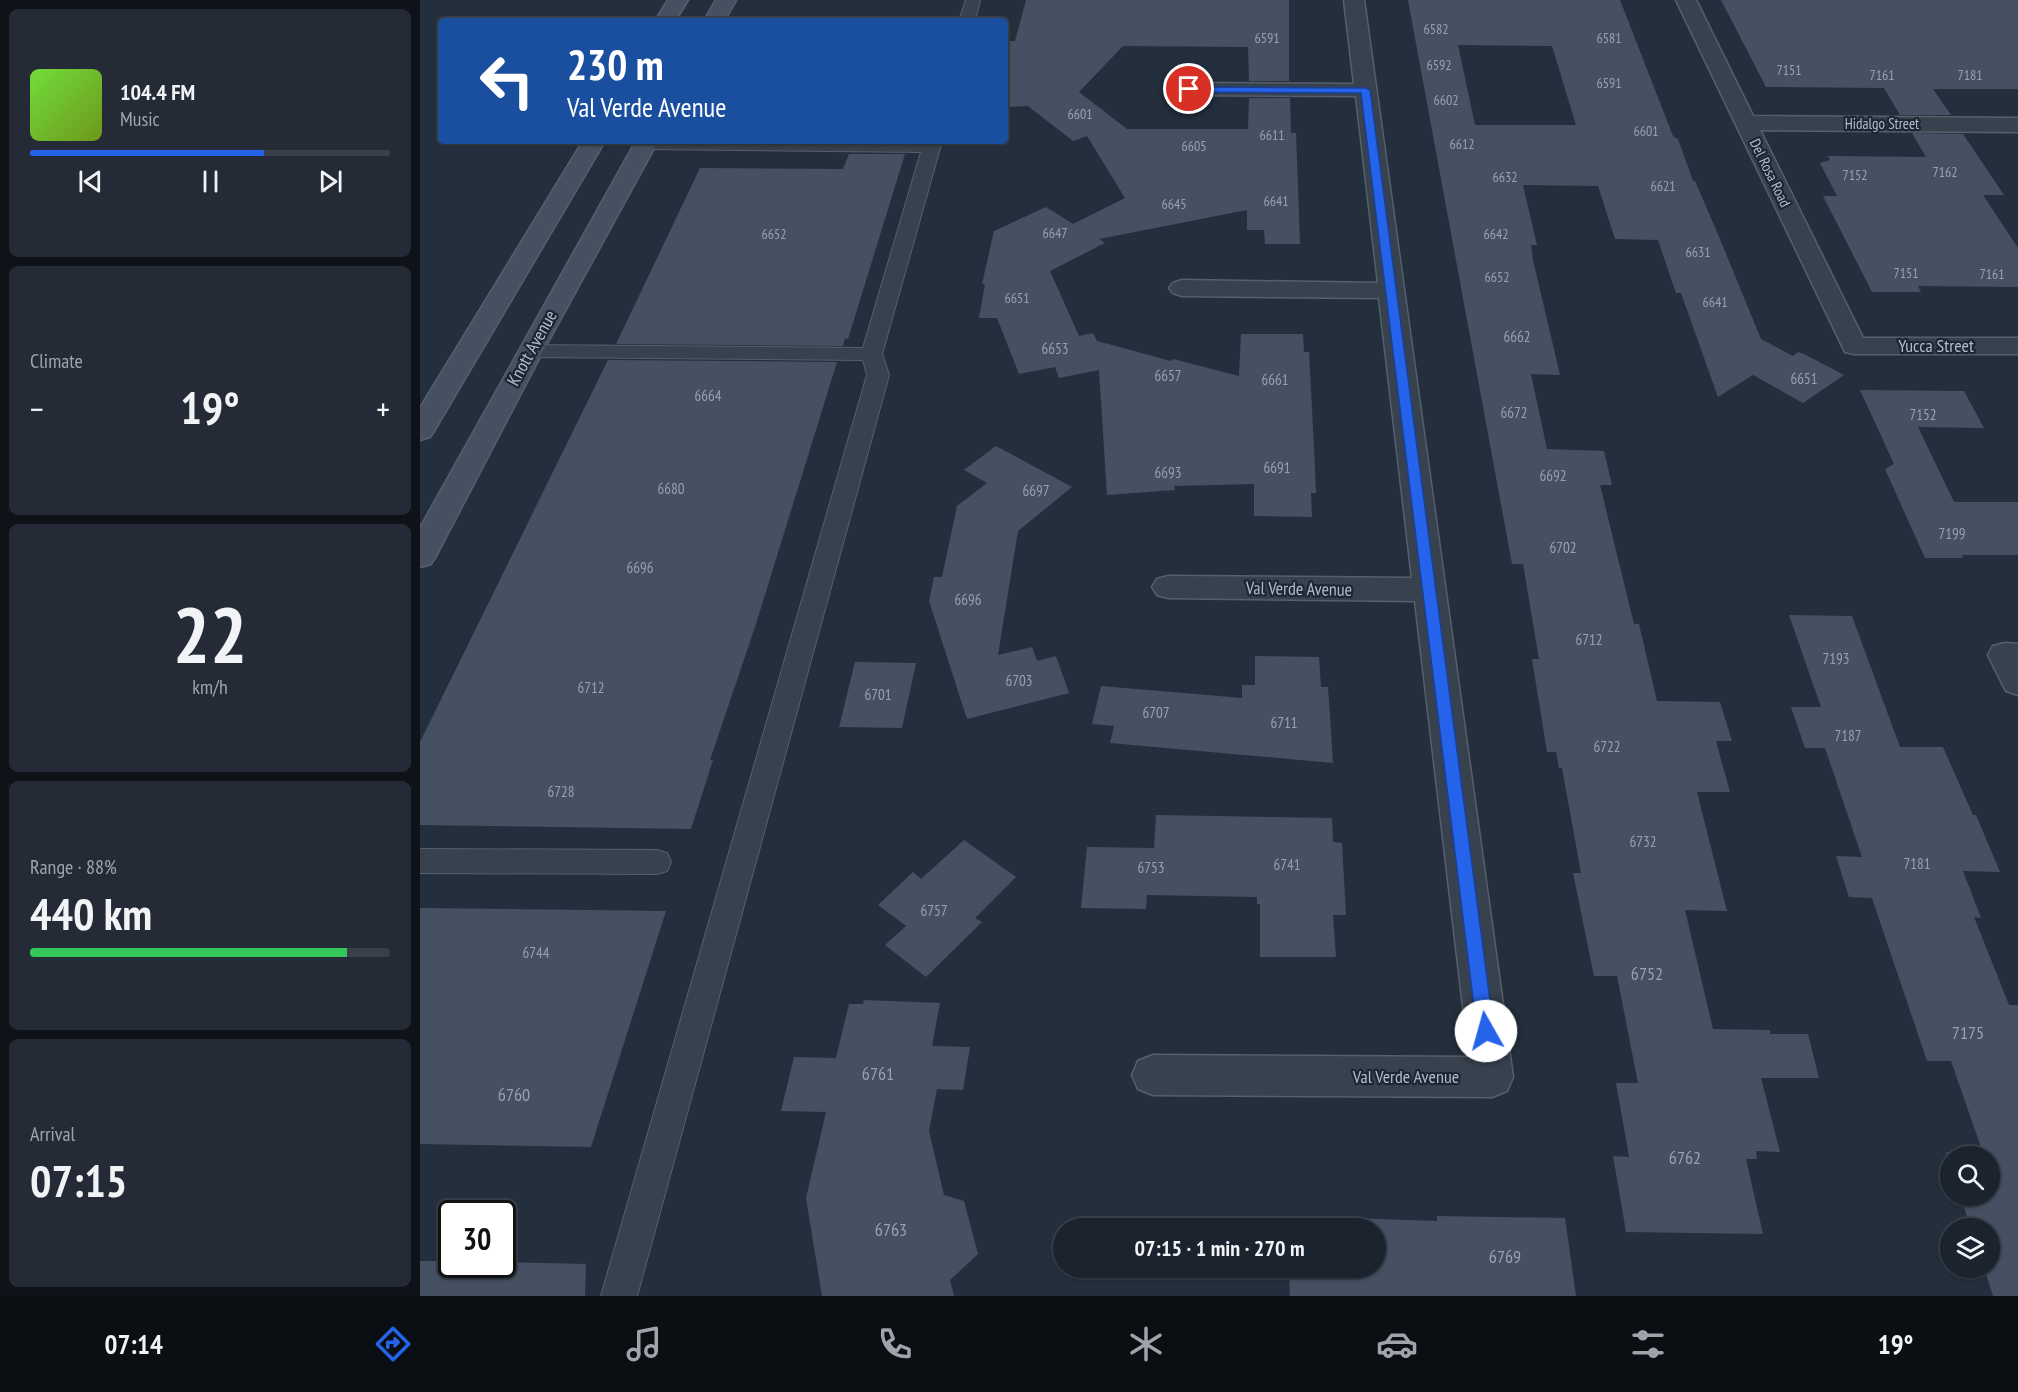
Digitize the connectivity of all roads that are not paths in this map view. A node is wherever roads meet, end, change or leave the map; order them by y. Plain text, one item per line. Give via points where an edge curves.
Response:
1 (678, 0) edge
2 (726, 0) edge
3 (973, 0) edge
4 (1354, 0) edge
5 (1686, 0) edge
6 (667, 18) edge
7 (716, 18) edge
8 (968, 18) edge
9 (1189, 89) dead end
10 (1365, 90) junction
11 (1745, 123) junction
12 (2018, 125) edge
13 (592, 144) edge
14 (645, 144) edge
15 (932, 144) edge
16 (1182, 288) dead end
17 (1391, 291) junction
18 (1854, 346) joint
19 (2018, 346) edge
20 (530, 351) junction
21 (872, 354) junction
22 (420, 431) edge
23 (420, 555) edge
24 (1168, 587) dead end
25 (1430, 590) junction
26 (2018, 656) edge
27 (2018, 682) edge
28 (420, 861) edge
29 (657, 862) dead end
30 (1153, 1075) dead end
31 (619, 1296) edge

1 - 6 main road
2 - 7 main road
3 - 8 lane
4 - 10 street, Val Verde Avenue
5 - 11 street, Del Rosa Road
9 - 10 street
10 - 17 street, Val Verde Avenue
11 - 12 street, Hidalgo Street
11 - 18 street, Del Rosa Road
13 - 22 main road
14 - 20 main road, Knott Avenue
15 - 21 lane
16 - 17 street
17 - 25 street, Val Verde Avenue
18 - 19 street, Yucca Street
20 - 21 lane
20 - 23 main road, Knott Avenue
21 - 31 lane via 878,375
24 - 25 street, Val Verde Avenue
25 - 30 street, Val Verde Avenue via 1492,1077
26 - 27 street via 2005,655
28 - 29 lane

